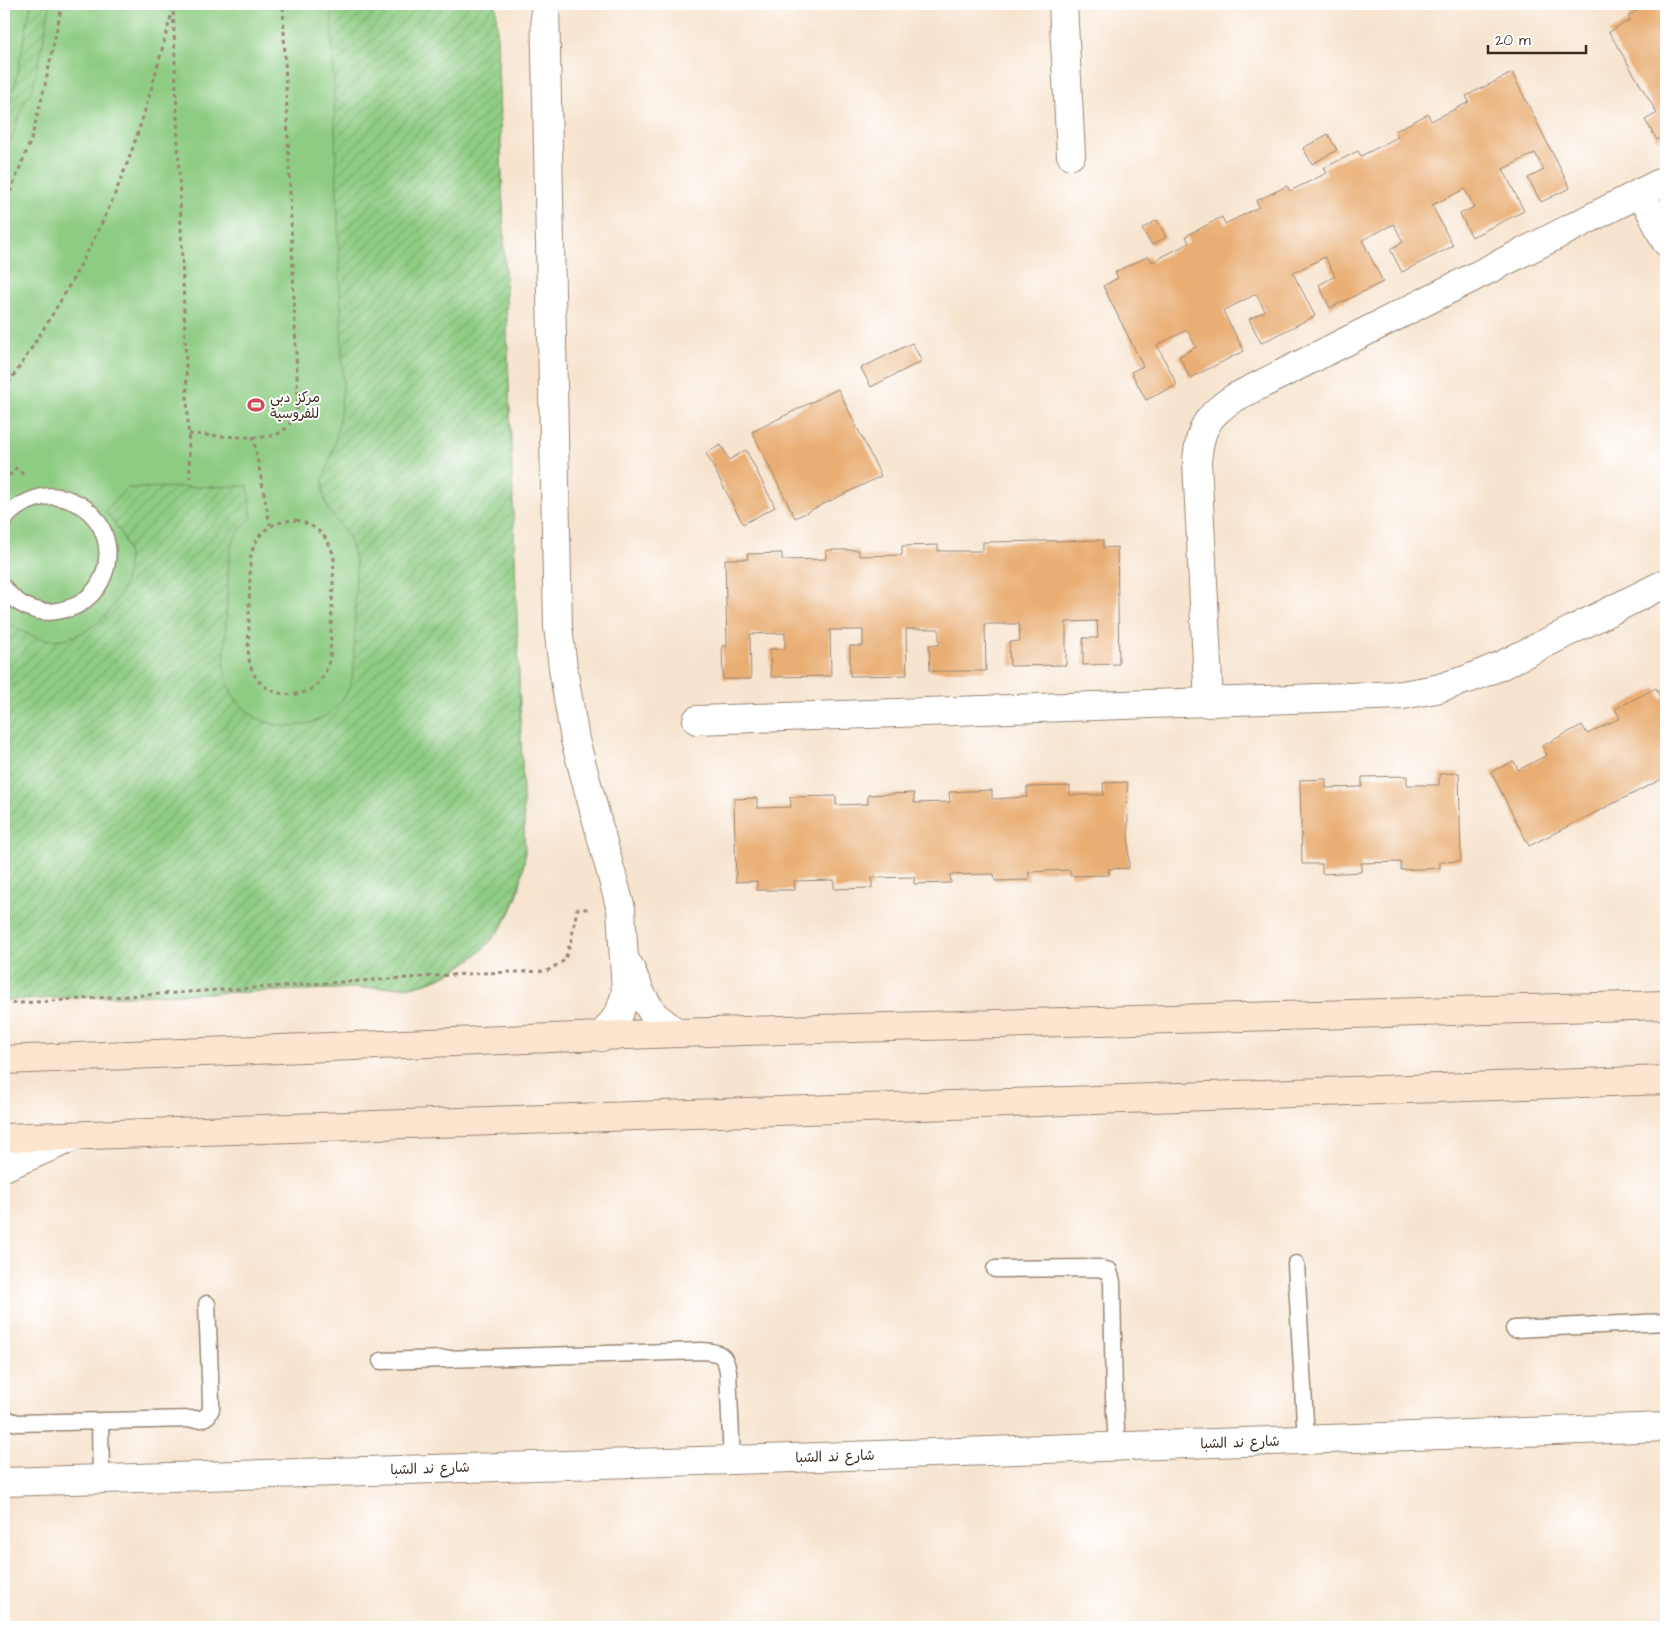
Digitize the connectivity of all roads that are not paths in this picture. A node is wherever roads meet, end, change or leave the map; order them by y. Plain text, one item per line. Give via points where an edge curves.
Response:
1 (545, 4) edge
2 (1063, 4) edge
3 (1071, 155) dead end
4 (1666, 180) edge
5 (1641, 192) junction
6 (1666, 242) edge
7 (4, 520) edge
8 (1666, 583) edge
9 (4, 588) edge
10 (1209, 702) junction
11 (697, 720) dead end
12 (624, 956) junction
13 (1666, 1005) edge
14 (677, 1033) junction
15 (601, 1036) junction
16 (4, 1060) edge
17 (1666, 1080) edge
18 (77, 1135) junction
19 (4, 1138) edge
20 (4, 1167) edge
21 (1296, 1264) dead end
22 (995, 1269) dead end
23 (207, 1304) dead end
24 (1666, 1322) edge
25 (1514, 1329) dead end
26 (381, 1361) dead end
27 (4, 1416) edge
28 (100, 1422) junction
29 (1666, 1427) edge
30 (1306, 1440) junction
31 (1117, 1446) junction
32 (732, 1460) junction
33 (101, 1478) junction
34 (4, 1482) edge

1 - 12 street via 558,627 575,740 621,909
2 - 3 street
4 - 5 street
5 - 6 street
5 - 10 street via 1218,409 1206,424 1199,442 1197,461
7 - 9 lane via 16,507 31,500 47,496 64,498 92,514 102,528 108,560 96,590 70,609 36,610 21,604
8 - 10 street via 1500,666 1436,689 1402,695
10 - 11 street
12 - 14 street via 654,1015
12 - 15 street via 626,993 619,1014
13 - 14 main road
14 - 15 main road
15 - 16 main road
17 - 18 main road
18 - 19 main road
18 - 20 street
21 - 30 lane
22 - 31 lane via 1098,1268 1109,1271
23 - 28 lane via 211,1401 208,1415 202,1419
24 - 25 lane
26 - 32 lane via 712,1352 721,1355 728,1371
27 - 28 lane via 18,1424
28 - 33 lane
29 - 30 street, شارع ند الشبا
30 - 31 street, شارع ند الشبا
31 - 32 street, شارع ند الشبا
32 - 33 street, شارع ند الشبا
33 - 34 street, شارع ند الشبا

